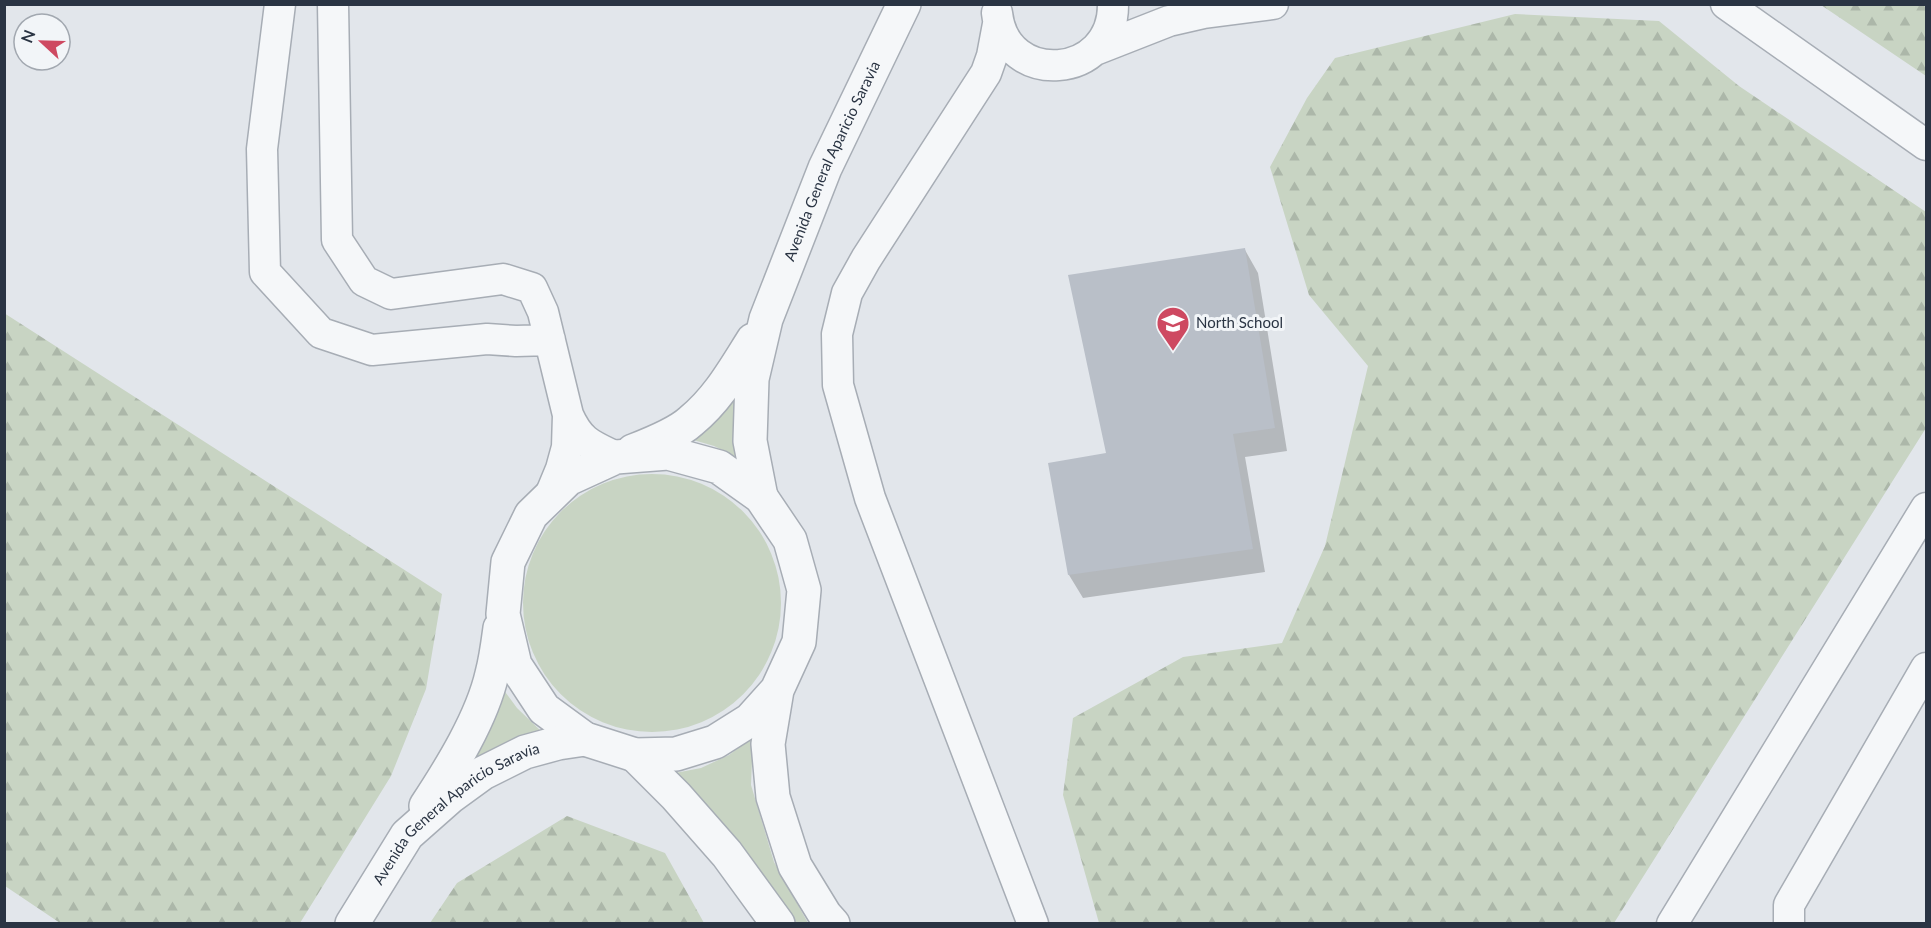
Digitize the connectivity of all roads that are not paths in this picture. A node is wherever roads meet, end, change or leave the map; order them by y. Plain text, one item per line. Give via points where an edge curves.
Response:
1 (280, 4) edge
2 (333, 4) edge
3 (904, 4) edge
4 (1113, 4) edge
5 (1133, 4) edge
6 (1273, 4) edge
7 (1726, 4) edge
8 (997, 14) edge
9 (1168, 21) junction
10 (1095, 50) junction
11 (1040, 64) junction
12 (968, 100) junction
13 (1926, 145) edge
14 (766, 319) junction
15 (550, 340) junction
16 (568, 415) junction
17 (616, 458) junction
18 (761, 497) junction
19 (549, 498) junction
20 (1926, 508) edge
21 (503, 614) junction
22 (1926, 668) edge
23 (777, 690) junction
24 (585, 739) junction
25 (635, 755) junction
26 (407, 835) junction
27 (829, 921) edge
28 (352, 924) edge
29 (778, 924) edge
30 (1033, 924) edge
31 (1672, 924) edge
32 (1789, 924) edge

1 - 15 street via 262,149 266,272 321,333 372,350 487,339
2 - 15 street via 338,240 364,281 391,294 503,279 532,288
3 - 14 street, Avenida General Aparicio Saravia via 825,168
4 - 10 street via 1108,34
5 - 9 street
6 - 9 street
7 - 13 street
8 - 11 street via 1007,42 1021,56
8 - 12 street via 992,56
9 - 10 street
10 - 11 street via 1079,61 1059,66
11 - 12 street via 992,82
12 - 30 street via 847,293 837,334 838,385 870,498
14 - 17 street via 722,390 690,423
14 - 18 street via 752,379 750,430
15 - 16 street
16 - 17 street via 585,442
16 - 19 street via 567,447
17 - 18 street via 668,453 718,467
17 - 19 street via 568,479
18 - 23 street via 790,540 804,590 799,642
19 - 21 street via 531,515 508,562
20 - 31 street
21 - 24 street via 515,665 544,708
21 - 26 street via 492,675 475,720 445,777
22 - 32 street via 1789,905
23 - 25 street via 750,720 715,742 676,754
23 - 27 street via 768,744 773,798 795,866
24 - 25 street
24 - 26 street, Avenida General Aparicio Saravia via 525,752 483,773
25 - 29 street via 727,854
26 - 28 street, Avenida General Aparicio Saravia

